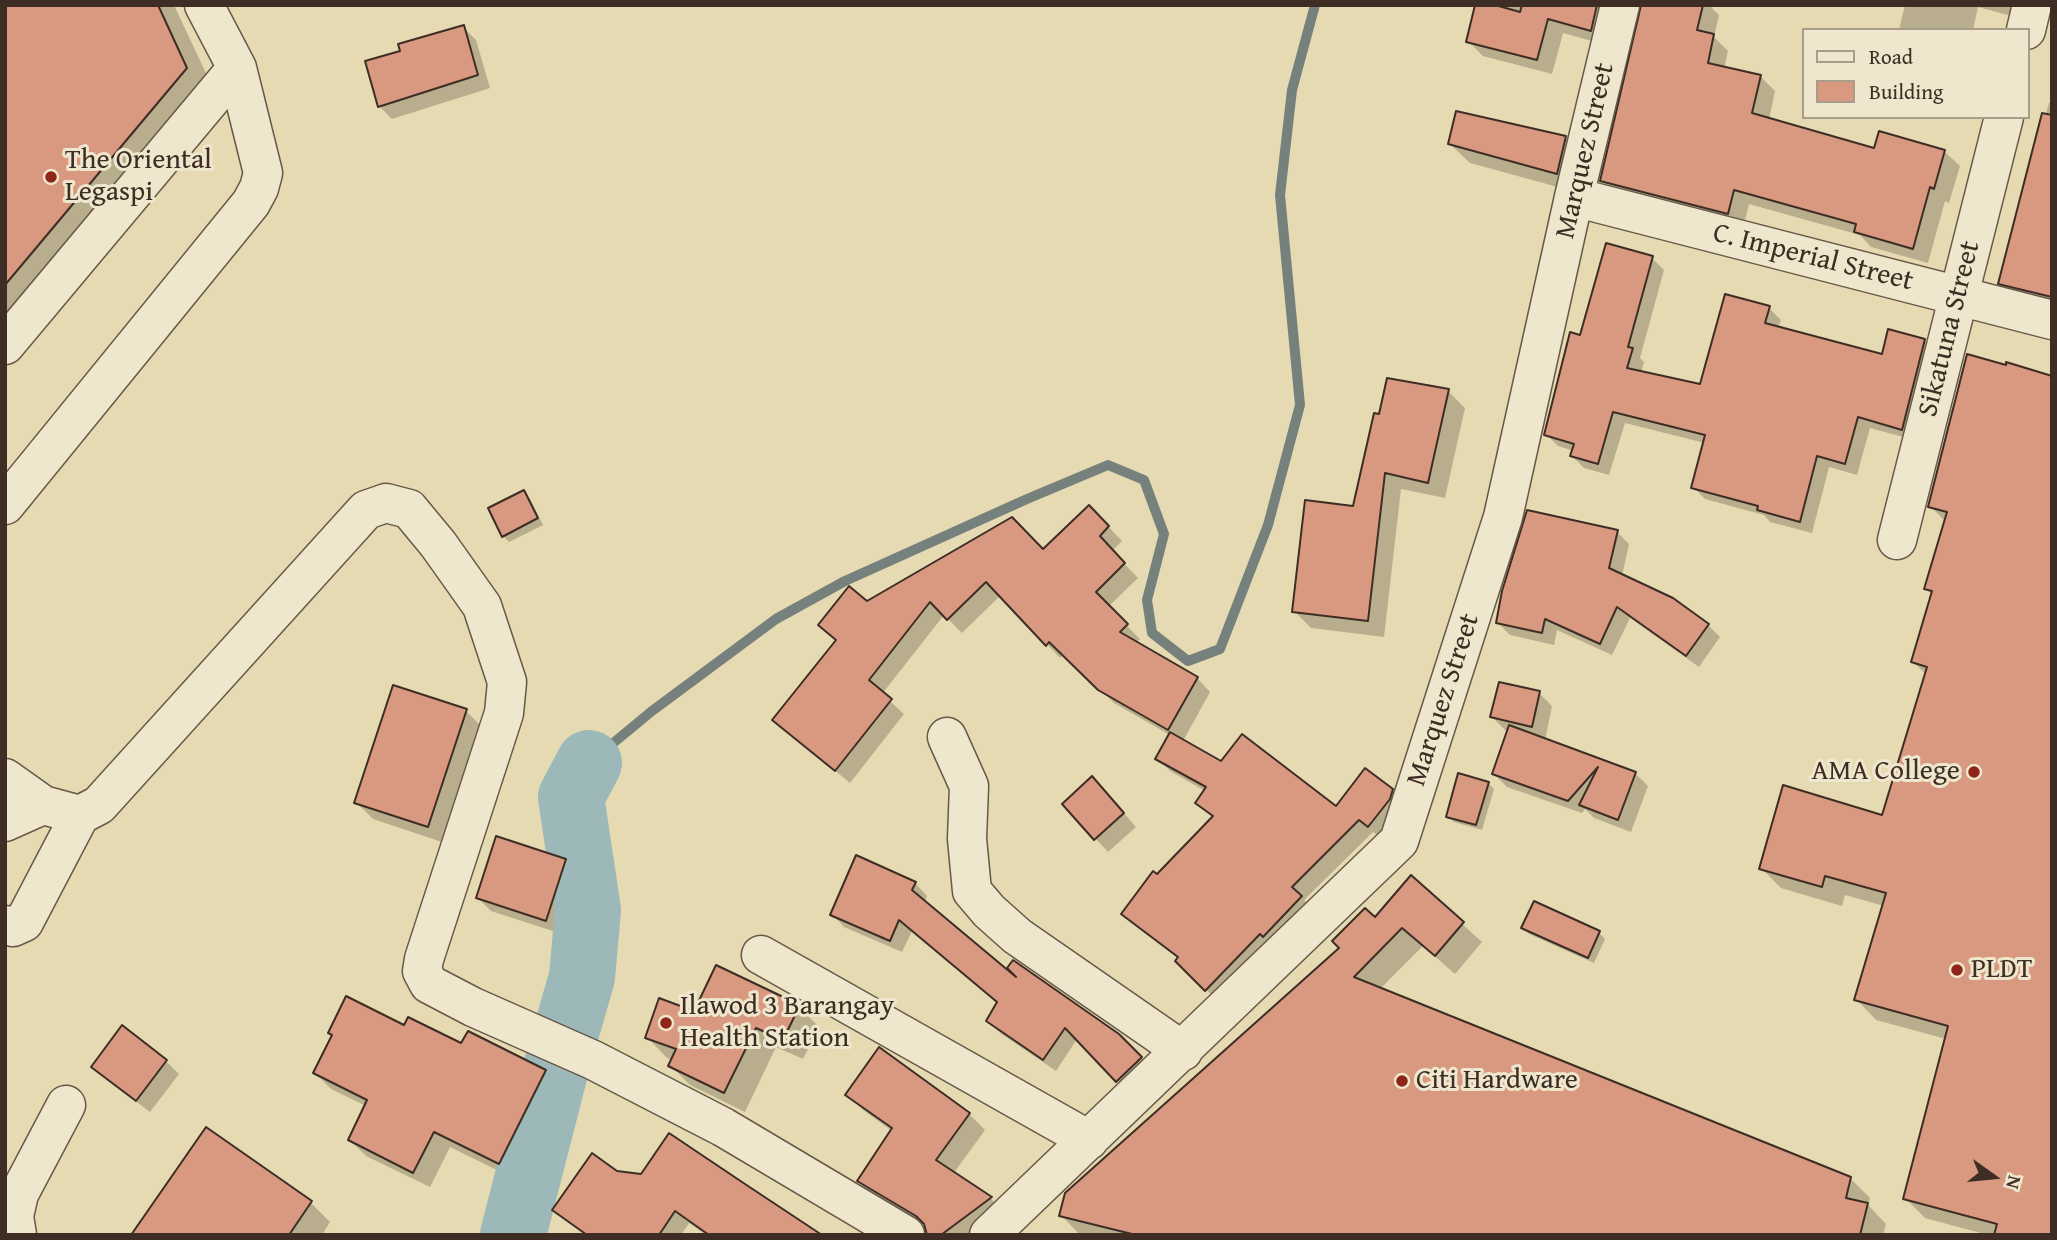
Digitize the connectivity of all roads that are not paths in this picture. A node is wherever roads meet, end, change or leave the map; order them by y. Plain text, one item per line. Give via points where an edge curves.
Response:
1 (204, 5) edge
2 (1620, 5) edge
3 (2032, 5) edge
4 (2026, 28) edge
5 (237, 68) junction
6 (2003, 119) edge
7 (1574, 197) junction
8 (1959, 295) junction
9 (2052, 320) edge
10 (5, 345) edge
11 (5, 505) edge
12 (1897, 540) dead end
13 (947, 737) dead end
14 (5, 778) edge
15 (43, 805) junction
16 (80, 815) junction
17 (5, 822) edge
18 (5, 925) edge
19 (761, 955) dead end
20 (1183, 1051) junction
21 (66, 1105) dead end
22 (1089, 1140) junction
23 (17, 1235) edge
24 (905, 1235) edge
25 (989, 1235) edge

1 - 5 street
2 - 7 street, Marquez Street
3 - 4 street
5 - 10 street
5 - 11 street via 263,173 259,188
6 - 8 street, Sikatuna Street
7 - 8 street, C. Imperial Street
7 - 20 street, Marquez Street via 1503,517 1399,841
8 - 9 street, C. Imperial Street
8 - 12 street, Sikatuna Street
13 - 20 street via 969,786 967,839 972,891 1017,936
14 - 15 street
15 - 16 street
15 - 17 street
16 - 18 street via 24,922
16 - 24 street via 99,805 366,510 386,503 409,509 482,606 506,682 504,713 424,959 422,971 429,984 723,1127
19 - 22 street
20 - 22 street, Marquez Street
21 - 23 street via 19,1194 14,1216
22 - 25 street, Marquez Street

